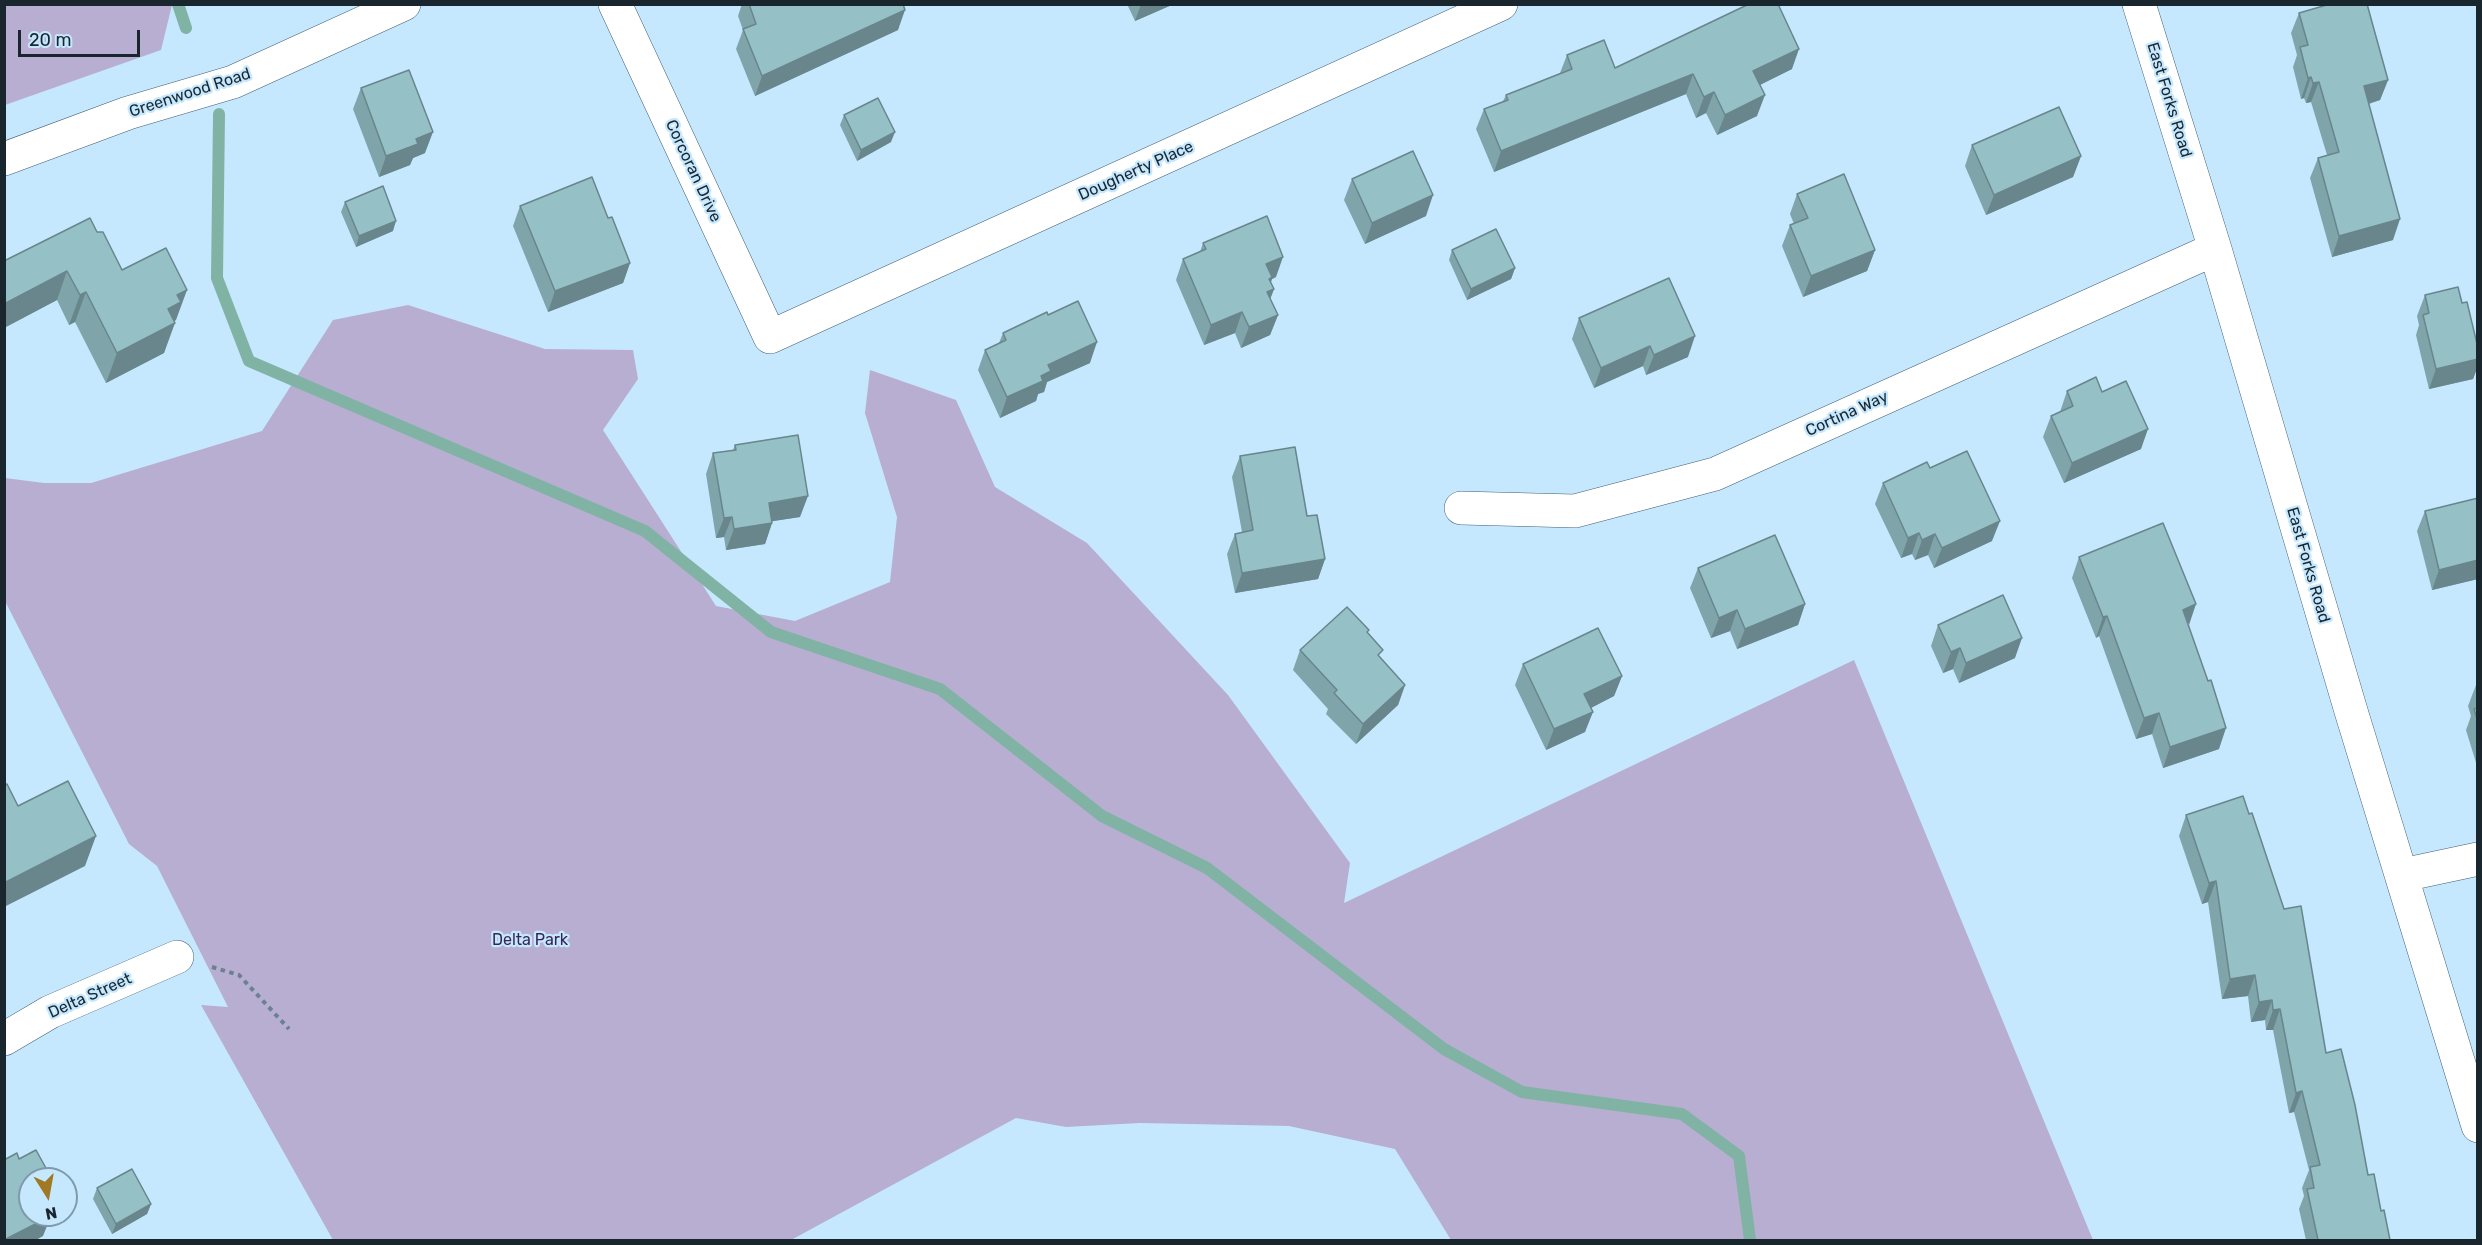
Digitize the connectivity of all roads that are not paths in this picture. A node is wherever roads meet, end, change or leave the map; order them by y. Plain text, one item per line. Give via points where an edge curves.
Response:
1 (404, 4) edge
2 (615, 4) edge
3 (1501, 4) edge
4 (2139, 4) edge
5 (4, 159) edge
6 (2215, 249) junction
7 (770, 336) joint
8 (1461, 508) dead end
9 (2478, 858) edge
10 (2403, 875) junction
11 (177, 957) road end
12 (4, 1039) edge
13 (2478, 1126) edge

1 - 5 street, Greenwood Road via 234,82 128,113
2 - 7 street, Corcoran Drive
3 - 7 street, Dougherty Place
4 - 6 street, East Forks Road
6 - 8 street, Cortina Way via 1715,474 1575,511
6 - 10 street, East Forks Road
9 - 10 street
10 - 13 street, East Forks Road
11 - 12 street, Delta Street via 50,1012

